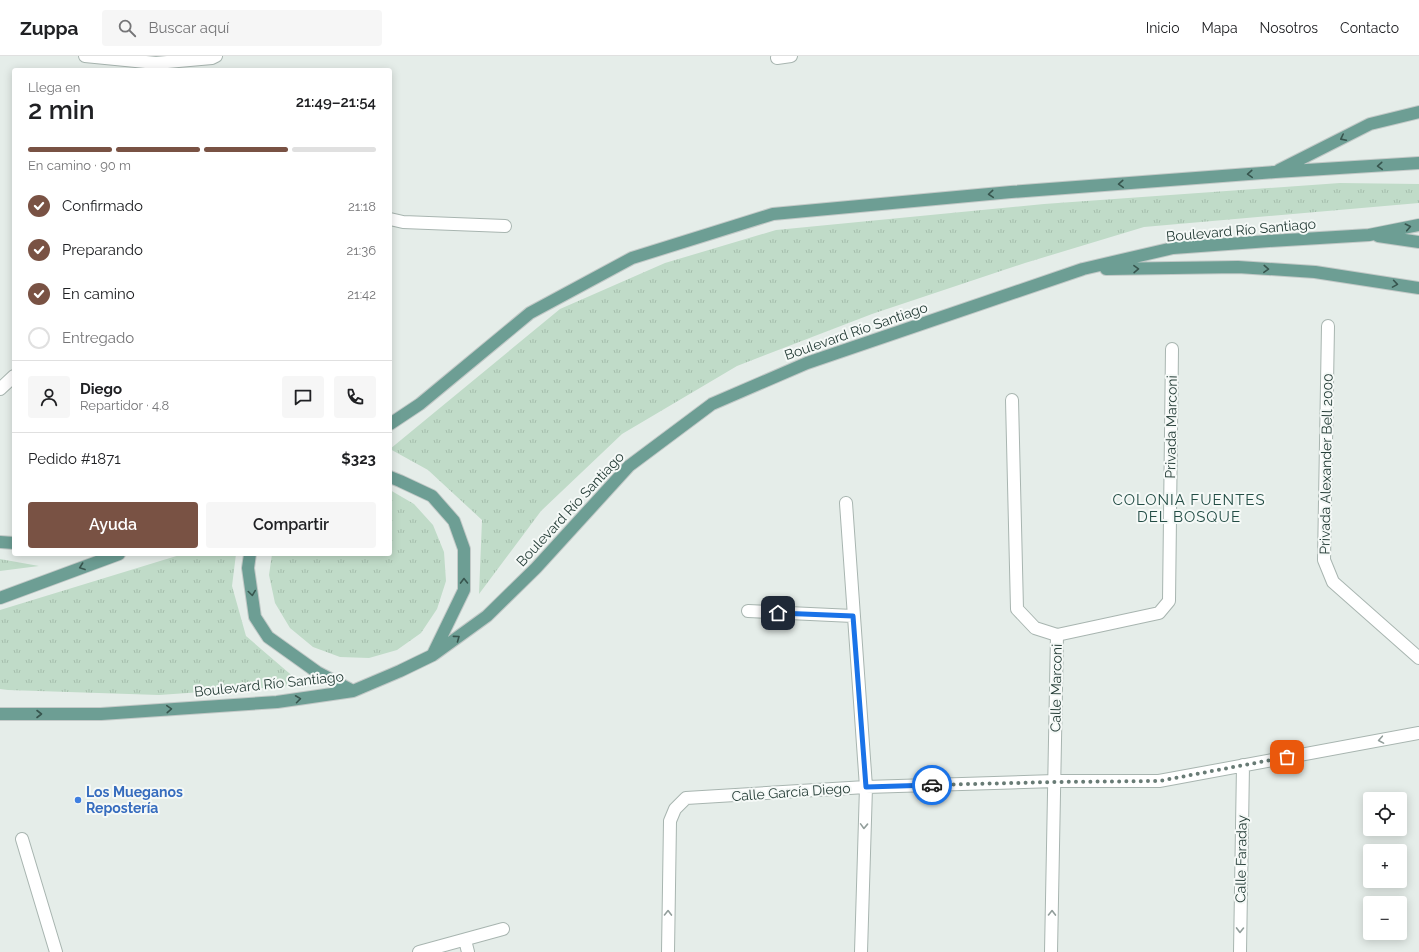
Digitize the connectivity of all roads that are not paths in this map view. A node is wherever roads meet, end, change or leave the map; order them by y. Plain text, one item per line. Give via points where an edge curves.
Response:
1 (85, 56) edge
2 (216, 56) edge
3 (791, 56) edge
4 (777, 58) dead end
5 (1419, 112) edge
6 (1419, 163) edge
7 (1274, 172) junction
8 (392, 219) edge
9 (1419, 225) edge
10 (505, 226) dead end
11 (1369, 235) junction
12 (1419, 242) edge
13 (1083, 269) junction
14 (1419, 288) edge
15 (1328, 326) dead end
16 (1172, 349) dead end
17 (12, 378) edge
18 (0, 389) edge
19 (1012, 400) dead end
20 (392, 423) edge
21 (392, 478) edge
22 (846, 503) dead end
23 (0, 542) edge
24 (12, 543) edge
25 (114, 556) edge
26 (250, 556) edge
27 (0, 598) edge
28 (748, 611) dead end
29 (853, 616) junction
30 (1057, 634) junction
31 (433, 655) junction
32 (1419, 658) edge
33 (352, 691) junction
34 (0, 714) edge
35 (1419, 733) edge
36 (1243, 765) junction
37 (1055, 782) junction
38 (866, 787) junction
39 (22, 839) dead end
40 (503, 929) dead end
41 (465, 940) junction
42 (56, 952) edge
43 (418, 952) edge
44 (468, 952) edge
45 (668, 952) edge
46 (860, 952) edge
47 (1051, 952) edge
48 (1240, 952) edge

1 - 2 street via 156,63
3 - 4 street
5 -> 7 main road via 1370,124
6 -> 7 main road
7 -> 20 main road via 1011,192 773,214 632,258 530,313 420,404
8 - 10 street
11 -> 9 main road, Boulevard Río Santiago
11 - 12 main road, Boulevard Río Santiago
11 - 13 main road, Boulevard Río Santiago via 1173,248
13 -> 14 main road via 1238,267 1315,272
31 -> 13 main road, Boulevard Río Santiago via 487,616 536,568 629,466 712,404 807,363
15 - 32 street, Privada Alexander Bell 2000 via 1324,560 1333,582
16 - 30 street, Privada Marconi via 1169,601 1159,613
17 - 18 street
19 - 30 street, Calle Marconi via 1017,609 1035,628
31 -> 21 main road via 464,590 464,548 454,521 432,496
22 - 29 street
23 - 24 main road
25 -> 27 main road
26 -> 33 main road via 248,568 255,617 268,637 317,672
28 - 29 street
29 - 38 street
30 - 37 street, Calle Marconi
31 - 33 main road, Boulevard Río Santiago via 400,672
34 -> 33 main road, Boulevard Río Santiago via 101,714 277,702
35 -> 36 street, Calle García Diego
36 - 37 street, Calle García Diego via 1159,781
36 -> 48 street, Calle Faraday
37 - 38 street, Calle García Diego
47 -> 37 street, Calle Marconi
45 -> 38 street, Calle García Diego via 670,821 675,808 686,798
38 -> 46 street
39 - 42 street
40 - 41 street
41 - 43 street
41 - 44 street

